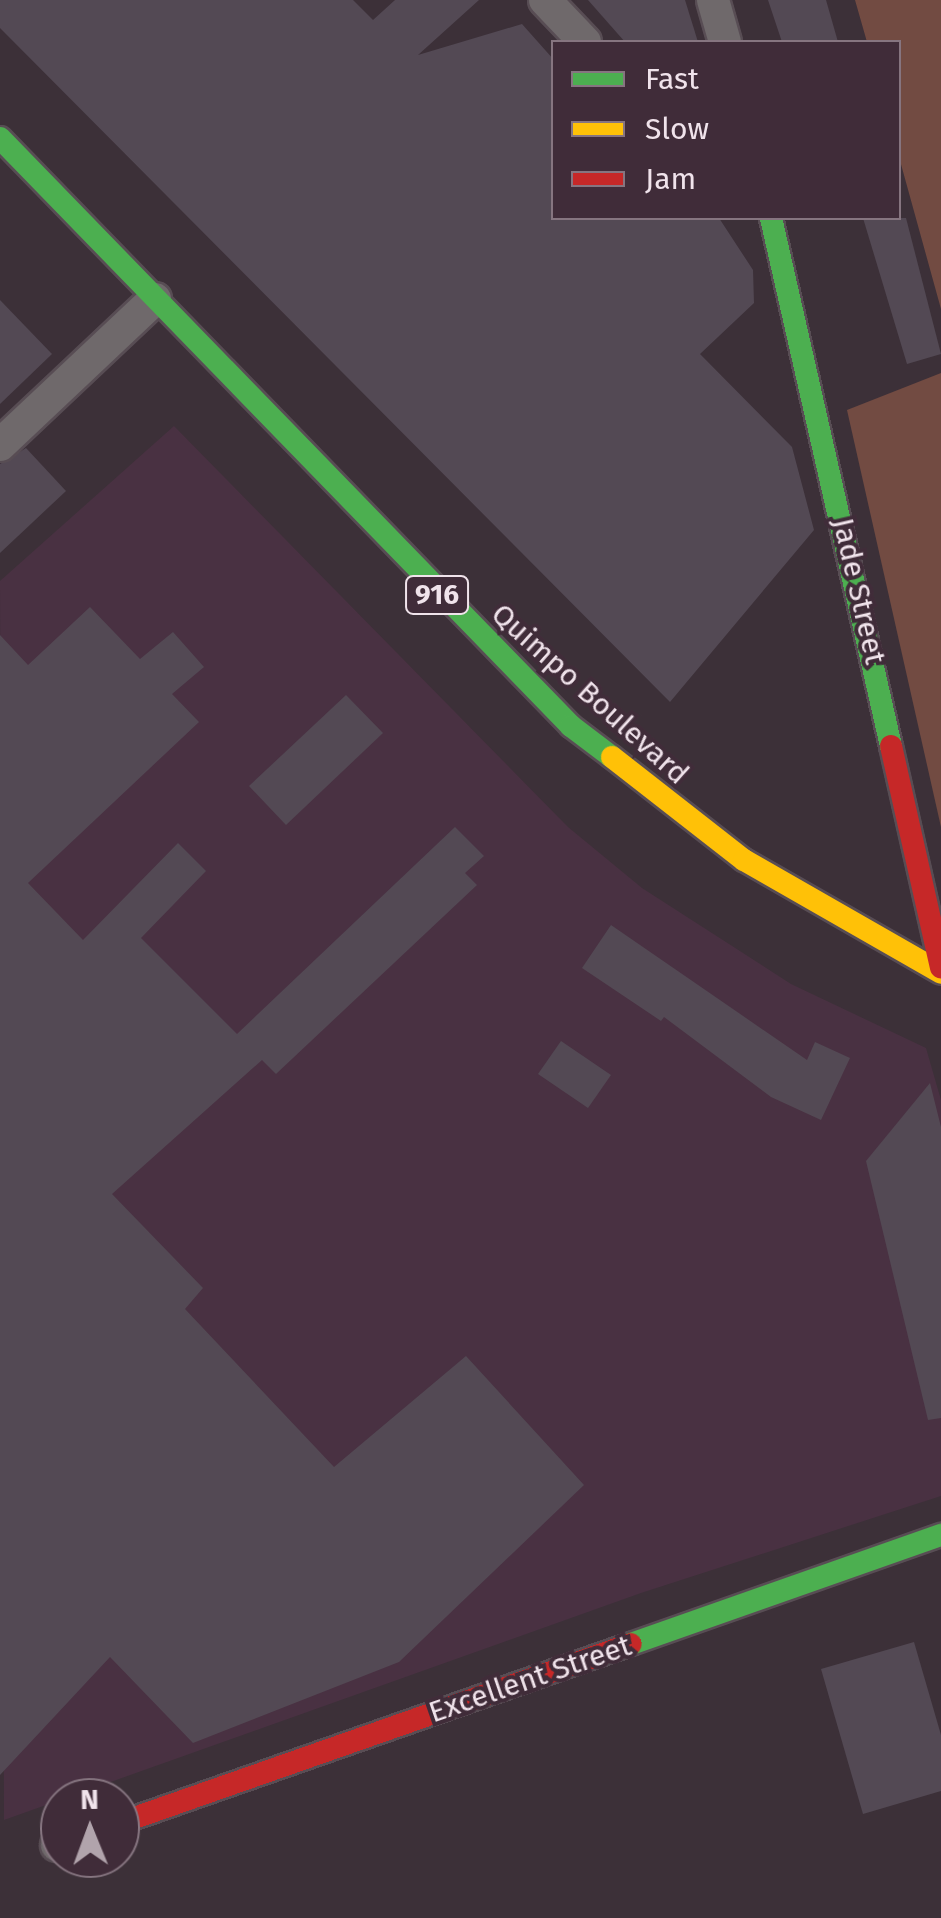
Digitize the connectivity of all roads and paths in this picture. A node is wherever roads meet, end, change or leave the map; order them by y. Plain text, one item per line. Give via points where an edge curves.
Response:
1 (544, 0) edge
2 (713, 0) edge
3 (583, 40) edge
4 (723, 40) edge
5 (0, 138) edge
6 (774, 231) edge
7 (155, 298) junction
8 (0, 445) edge
9 (941, 970) edge
10 (941, 1535) edge
11 (140, 1816) edge

1 - 3 street
2 - 4 street
5 - 7 street, Quimpo Boulevard / 916
6 - 9 street, Jade Street
7 - 8 street
7 - 9 street, Quimpo Boulevard / 916 via 505,664 620,770 744,860
10 - 11 street, Excellent Street

